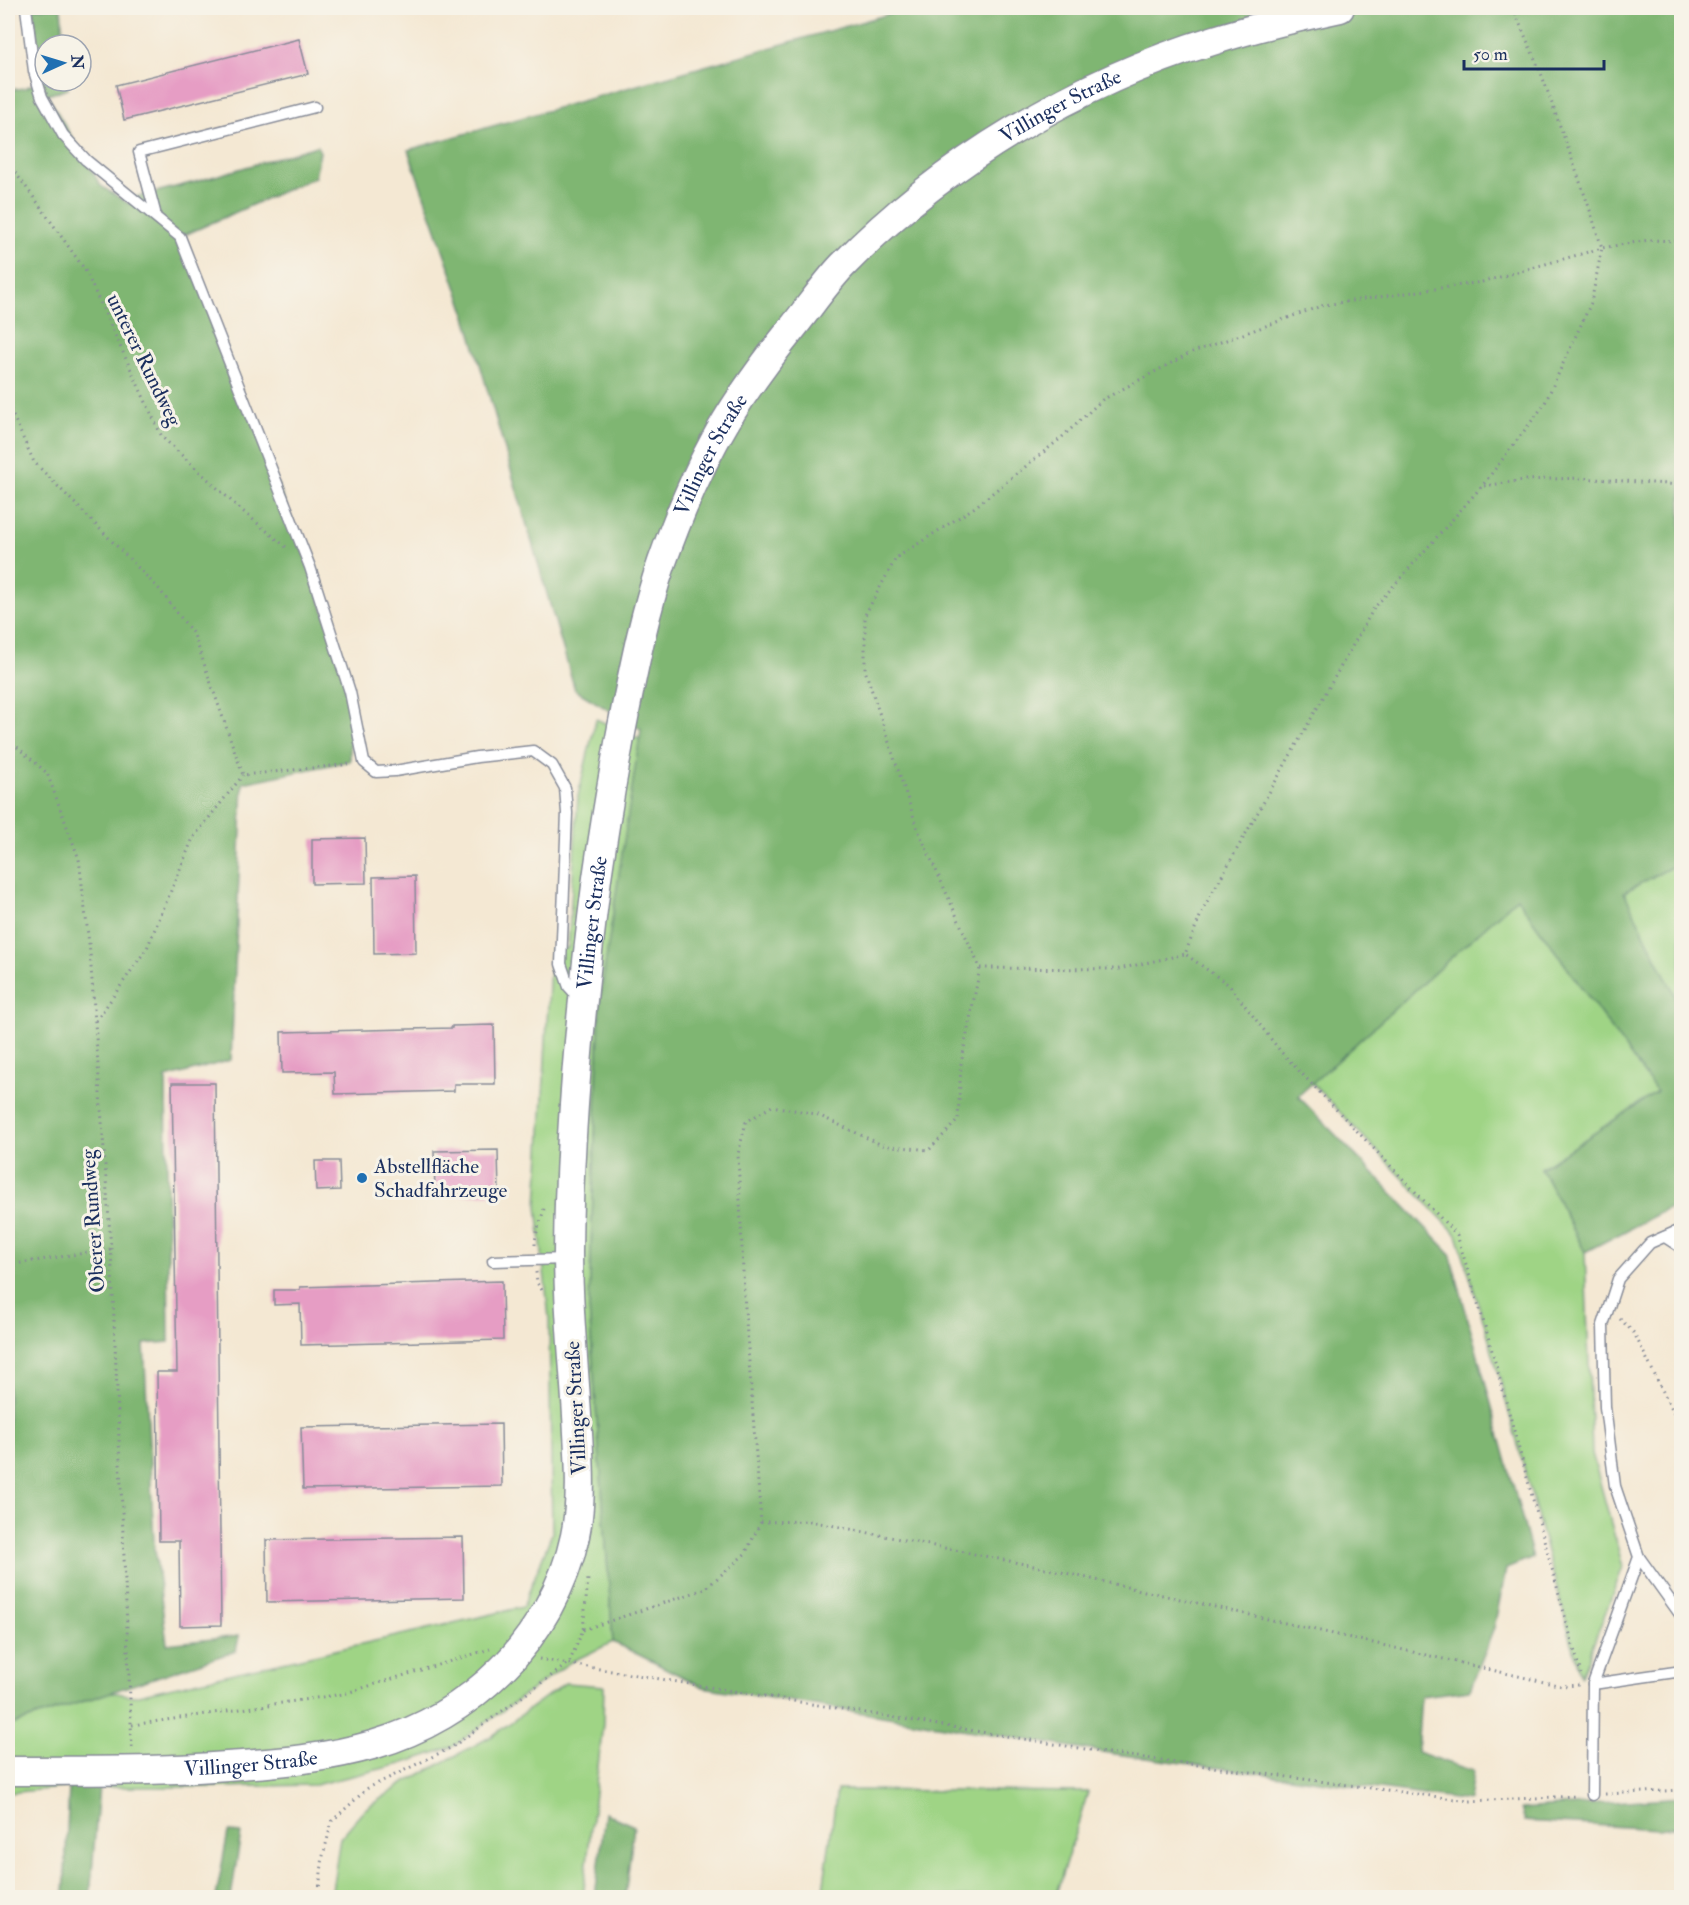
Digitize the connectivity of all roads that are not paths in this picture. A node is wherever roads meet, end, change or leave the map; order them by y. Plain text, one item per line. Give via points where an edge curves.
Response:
1 (26, 8) edge
2 (1340, 8) edge
3 (315, 107) dead end
4 (153, 214) junction
5 (582, 1002) junction
6 (1682, 1229) edge
7 (1665, 1238) junction
8 (1682, 1248) edge
9 (568, 1259) junction
10 (494, 1261) dead end
11 (1639, 1557) junction
12 (1682, 1617) edge
13 (1682, 1671) edge
14 (1593, 1684) junction
15 (8, 1771) edge
16 (1592, 1795) road end

1 - 4 lane via 34,71 42,97 63,135 86,160
2 - 5 main road, Villinger Straße via 1210,41 1124,74 1044,113 960,164 893,217 837,270 771,356 725,423 688,495 661,566 636,655 620,740
3 - 4 lane via 139,152
4 - 5 lane via 180,237 310,567 350,692 364,762 376,772 395,771 533,751 552,765 565,788 561,964 569,987
5 - 9 main road, Villinger Straße
6 - 7 lane
7 - 8 lane
7 - 11 lane via 1650,1243 1618,1279 1603,1325 1605,1407 1615,1486
9 - 10 lane
9 - 15 main road, Villinger Straße via 581,1493 576,1532 543,1615 519,1651 474,1694 420,1728 387,1742 313,1760 199,1768
11 - 12 lane
11 - 14 lane
13 - 14 lane
14 - 16 lane

